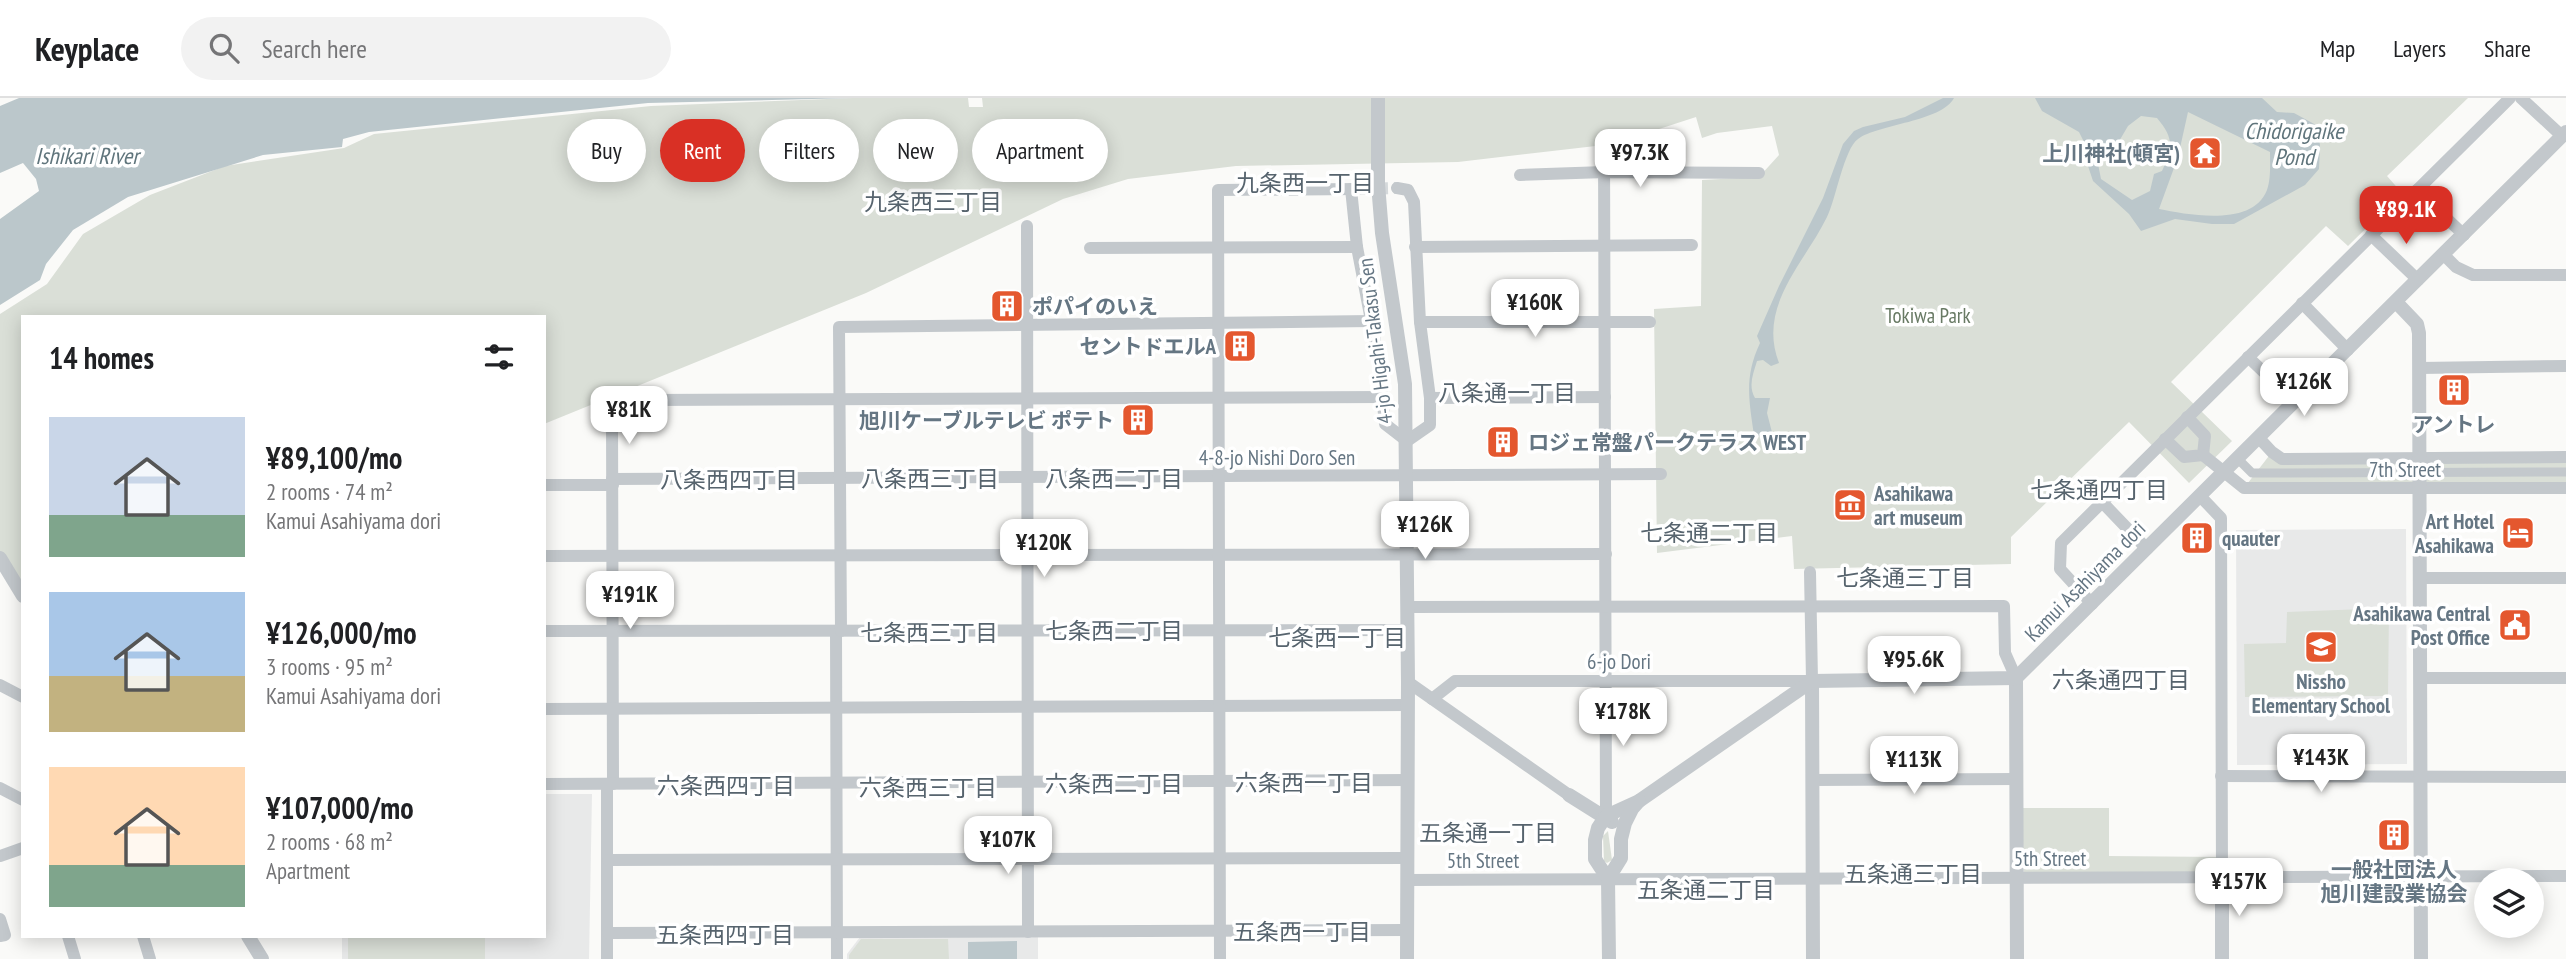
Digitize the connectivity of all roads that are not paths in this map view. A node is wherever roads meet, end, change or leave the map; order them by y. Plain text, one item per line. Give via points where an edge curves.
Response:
1 (1378, 98) edge
2 (2510, 98) edge
3 (2521, 98) edge
4 (2564, 134) edge
5 (1604, 150) dead end
6 (1605, 172) junction
7 (1759, 173) dead end
8 (1520, 175) dead end
9 (1402, 189) dead end
10 (2417, 190) junction
11 (1027, 226) dead end
12 (2464, 234) junction
13 (2371, 235) junction
14 (1605, 245) junction
15 (1692, 245) dead end
16 (1218, 246) junction
17 (1357, 247) junction
18 (1415, 247) junction
19 (1090, 248) dead end
20 (2444, 255) junction
21 (2566, 275) edge
22 (2418, 280) junction
23 (2396, 302) junction
24 (2302, 303) junction
25 (1372, 321) junction
26 (1650, 321) dead end
27 (1218, 322) junction
28 (1420, 322) junction
29 (1605, 322) junction
30 (1027, 326) junction
31 (2348, 349) junction
32 (2248, 357) junction
33 (2566, 366) edge
34 (2420, 368) junction
35 (1383, 397) junction
36 (1605, 397) junction
37 (1218, 398) junction
38 (1430, 398) junction
39 (838, 399) junction
40 (1027, 399) junction
41 (651, 400) dead end
42 (2295, 402) junction
43 (612, 414) dead end
44 (2187, 417) junction
45 (2259, 438) junction
46 (2165, 439) junction
47 (1407, 441) junction
48 (2203, 455) junction
49 (2566, 457) edge
50 (2238, 459) junction
51 (2420, 465) junction
52 (2566, 472) edge
53 (2224, 473) junction
54 (1605, 474) junction
55 (1661, 474) dead end
56 (1407, 476) junction
57 (1219, 477) junction
58 (840, 478) junction
59 (1027, 478) junction
60 (612, 482) junction
61 (546, 485) edge
62 (2420, 488) junction
63 (2566, 488) edge
64 (2200, 496) junction
65 (2102, 502) junction
66 (2147, 549) junction
67 (1408, 554) junction
68 (1606, 554) junction
69 (1027, 555) junction
70 (1219, 555) junction
71 (546, 556) edge
72 (613, 556) junction
73 (839, 556) junction
74 (3, 563) edge
75 (1810, 572) dead end
76 (2420, 578) junction
77 (2566, 578) edge
78 (21, 593) edge
79 (2092, 604) junction
80 (1811, 606) junction
81 (1408, 607) junction
82 (1606, 607) junction
83 (1408, 629) junction
84 (1028, 630) junction
85 (1219, 630) junction
86 (546, 631) edge
87 (613, 631) junction
88 (839, 631) junction
89 (2016, 678) junction
90 (2421, 678) junction
91 (2566, 678) edge
92 (1606, 680) junction
93 (1812, 681) junction
94 (1408, 682) junction
95 (0, 685) edge
96 (21, 696) edge
97 (1432, 699) junction
98 (1408, 705) junction
99 (1219, 706) junction
100 (1028, 707) junction
101 (837, 708) junction
102 (546, 709) edge
103 (613, 709) junction
104 (2221, 776) junction
105 (2566, 777) edge
106 (2421, 778) junction
107 (2016, 779) junction
108 (1408, 780) junction
109 (1812, 780) junction
110 (1219, 782) junction
111 (837, 783) junction
112 (1028, 783) junction
113 (546, 784) edge
114 (610, 784) junction
115 (0, 788) edge
116 (1569, 795) junction
117 (21, 799) edge
118 (1639, 801) junction
119 (1606, 816) junction
120 (1621, 839) junction
121 (1595, 840) junction
122 (21, 849) edge
123 (0, 856) edge
124 (836, 858) junction
125 (1408, 858) junction
126 (1028, 859) junction
127 (1219, 859) junction
128 (608, 860) junction
129 (2566, 876) edge
130 (2017, 877) junction
131 (2221, 878) junction
132 (2422, 878) junction
133 (1608, 879) junction
134 (1408, 880) junction
135 (1813, 880) junction
136 (0, 919) edge
137 (1407, 930) junction
138 (1028, 932) junction
139 (1220, 932) junction
140 (608, 933) junction
141 (837, 933) junction
142 (0, 936) edge
143 (69, 938) edge
144 (144, 938) edge
145 (249, 938) edge
146 (75, 959) edge
147 (149, 959) edge
148 (262, 959) edge
149 (607, 959) edge
150 (837, 959) edge
151 (1220, 959) edge
152 (1407, 959) edge
153 (1609, 959) edge
154 (1813, 959) edge
155 (2017, 959) edge
156 (2222, 959) edge
157 (2421, 959) edge

1 - 47 street, 4-jo Higahi-Takasu Sen via 1382,233 1405,384
2 - 10 street
3 - 4 street
4 - 12 street, Kamui Asahiyama dori
5 - 6 street
6 - 7 street
6 - 8 street
6 - 14 street
9 - 18 street via 1414,202
10 - 12 street
10 - 13 street
11 - 30 street
12 - 20 street, Kamui Asahiyama dori
13 - 22 street
13 - 24 street
14 - 15 street
14 - 18 street
14 - 29 street
16 - 17 street
16 - 17 street via 1218,190 1354,189
16 - 19 street
16 - 27 street
17 - 25 street
18 - 28 street
20 - 21 street via 2473,275
20 - 22 street, Kamui Asahiyama dori
22 - 23 street, Kamui Asahiyama dori
23 - 31 street, Kamui Asahiyama dori
23 - 34 street via 2417,324
24 - 31 street
24 - 32 street
25 - 27 street
25 - 35 street
26 - 29 street
27 - 30 street
27 - 37 street
28 - 29 street
28 - 38 street
29 - 36 street
30 - 39 street via 839,327
30 - 40 street
31 - 42 street, Kamui Asahiyama dori
32 - 42 street
32 - 44 street
33 - 34 street
34 - 51 street
35 - 37 street
35 - 47 street via 1385,424
36 - 38 street
36 - 54 street
37 - 40 street
37 - 57 street
38 - 47 street via 1430,425
39 - 40 street
39 - 41 street
39 - 58 street
40 - 59 street
42 - 45 street, Kamui Asahiyama dori
43 - 60 street
44 - 46 street
44 - 48 street via 2205,436
45 - 50 street, Kamui Asahiyama dori
45 - 51 street via 2282,459
46 - 48 street via 2184,457
46 - 65 street
47 - 56 street, 4-jo Higahi-Takasu Sen
48 - 53 street, 7th Street
49 - 51 street, 7th Street
50 - 51 street via 2252,473
50 - 53 street, Kamui Asahiyama dori
51 - 52 street, 7th Street
51 - 62 street
53 - 62 street, 7th Street via 2244,488
53 - 64 street, Kamui Asahiyama dori
54 - 55 street, 4-8-jo Nishi Doro Sen
54 - 56 street, 4-8-jo Nishi Doro Sen
54 - 68 street
56 - 57 street, 4-8-jo Nishi Doro Sen
56 - 67 street, 4-jo Higahi-Takasu Sen
57 - 59 street, 4-8-jo Nishi Doro Sen
57 - 70 street
58 - 59 street, 4-8-jo Nishi Doro Sen
58 - 60 street, 4-8-jo Nishi Doro Sen
58 - 73 street
59 - 69 street
60 - 61 street, 4-8-jo Nishi Doro Sen
60 - 72 street
62 - 63 street, 7th Street
62 - 76 street
64 - 66 street, Kamui Asahiyama dori
64 - 104 street via 2221,518
65 - 66 street
65 - 79 street via 2061,543 2060,569
66 - 79 street, Kamui Asahiyama dori
67 - 68 street
67 - 70 street
67 - 81 street, 4-jo Higahi-Takasu Sen
68 - 82 street
69 - 70 street
69 - 73 street
69 - 84 street
70 - 85 street
71 - 72 street
72 - 73 street
72 - 87 street
73 - 88 street
74 - 78 street
75 - 80 street
76 - 77 street
76 - 90 street
79 - 89 street, Kamui Asahiyama dori
80 - 82 street
80 - 89 street via 2004,606 2005,653
80 - 93 street
81 - 82 street
81 - 83 street, 4-jo Higahi-Takasu Sen
82 - 92 street
83 - 85 street
83 - 94 street, 4-jo Higahi-Takasu Sen
84 - 85 street
84 - 88 street
84 - 100 street
85 - 99 street
86 - 87 street
87 - 88 street
87 - 103 street
88 - 101 street
89 - 93 street
89 - 107 street
90 - 91 street
90 - 106 street
92 - 93 street, 6-jo Dori
92 - 97 street, 6-jo Dori via 1455,681
92 - 119 street
93 - 109 street
93 - 118 street
94 - 97 street
94 - 98 street, 4-jo Higahi-Takasu Sen
95 - 96 street
97 - 116 street
98 - 99 street
98 - 108 street, 4-jo Higahi-Takasu Sen
99 - 100 street
99 - 110 street
100 - 101 street
100 - 112 street
101 - 103 street
101 - 111 street
102 - 103 street
103 - 114 street
104 - 106 street
104 - 131 street
105 - 106 street
106 - 132 street
107 - 109 street
107 - 130 street
108 - 110 street
108 - 125 street, 4-jo Higahi-Takasu Sen
109 - 135 street
110 - 112 street
110 - 127 street
111 - 112 street
111 - 114 street
111 - 124 street
112 - 126 street
113 - 114 street
114 - 128 street
115 - 117 street
116 - 119 street
116 - 121 street via 1582,809
118 - 119 street
118 - 120 street
119 - 120 street via 1618,827
119 - 121 street
120 - 133 street via 1621,858
121 - 133 street via 1595,859
122 - 123 street
124 - 126 street
124 - 128 street
124 - 141 street
125 - 127 street
125 - 134 street, 4-jo Higahi-Takasu Sen
126 - 127 street
126 - 138 street
127 - 139 street
128 - 140 street
129 - 132 street, 5th Street
130 - 131 street, 5th Street
130 - 135 street, 5th Street
130 - 155 street
131 - 132 street, 5th Street
131 - 156 street
132 - 157 street
133 - 134 street, 5th Street
133 - 135 street, 5th Street
133 - 153 street
134 - 137 street, 4-jo Higahi-Takasu Sen
135 - 154 street
136 - 142 street via 5,935
137 - 139 street
137 - 152 street, 4-jo Higahi-Takasu Sen
138 - 139 street
138 - 141 street
139 - 151 street
140 - 141 street
140 - 149 street
141 - 150 street
143 - 146 street
144 - 147 street
145 - 148 street

